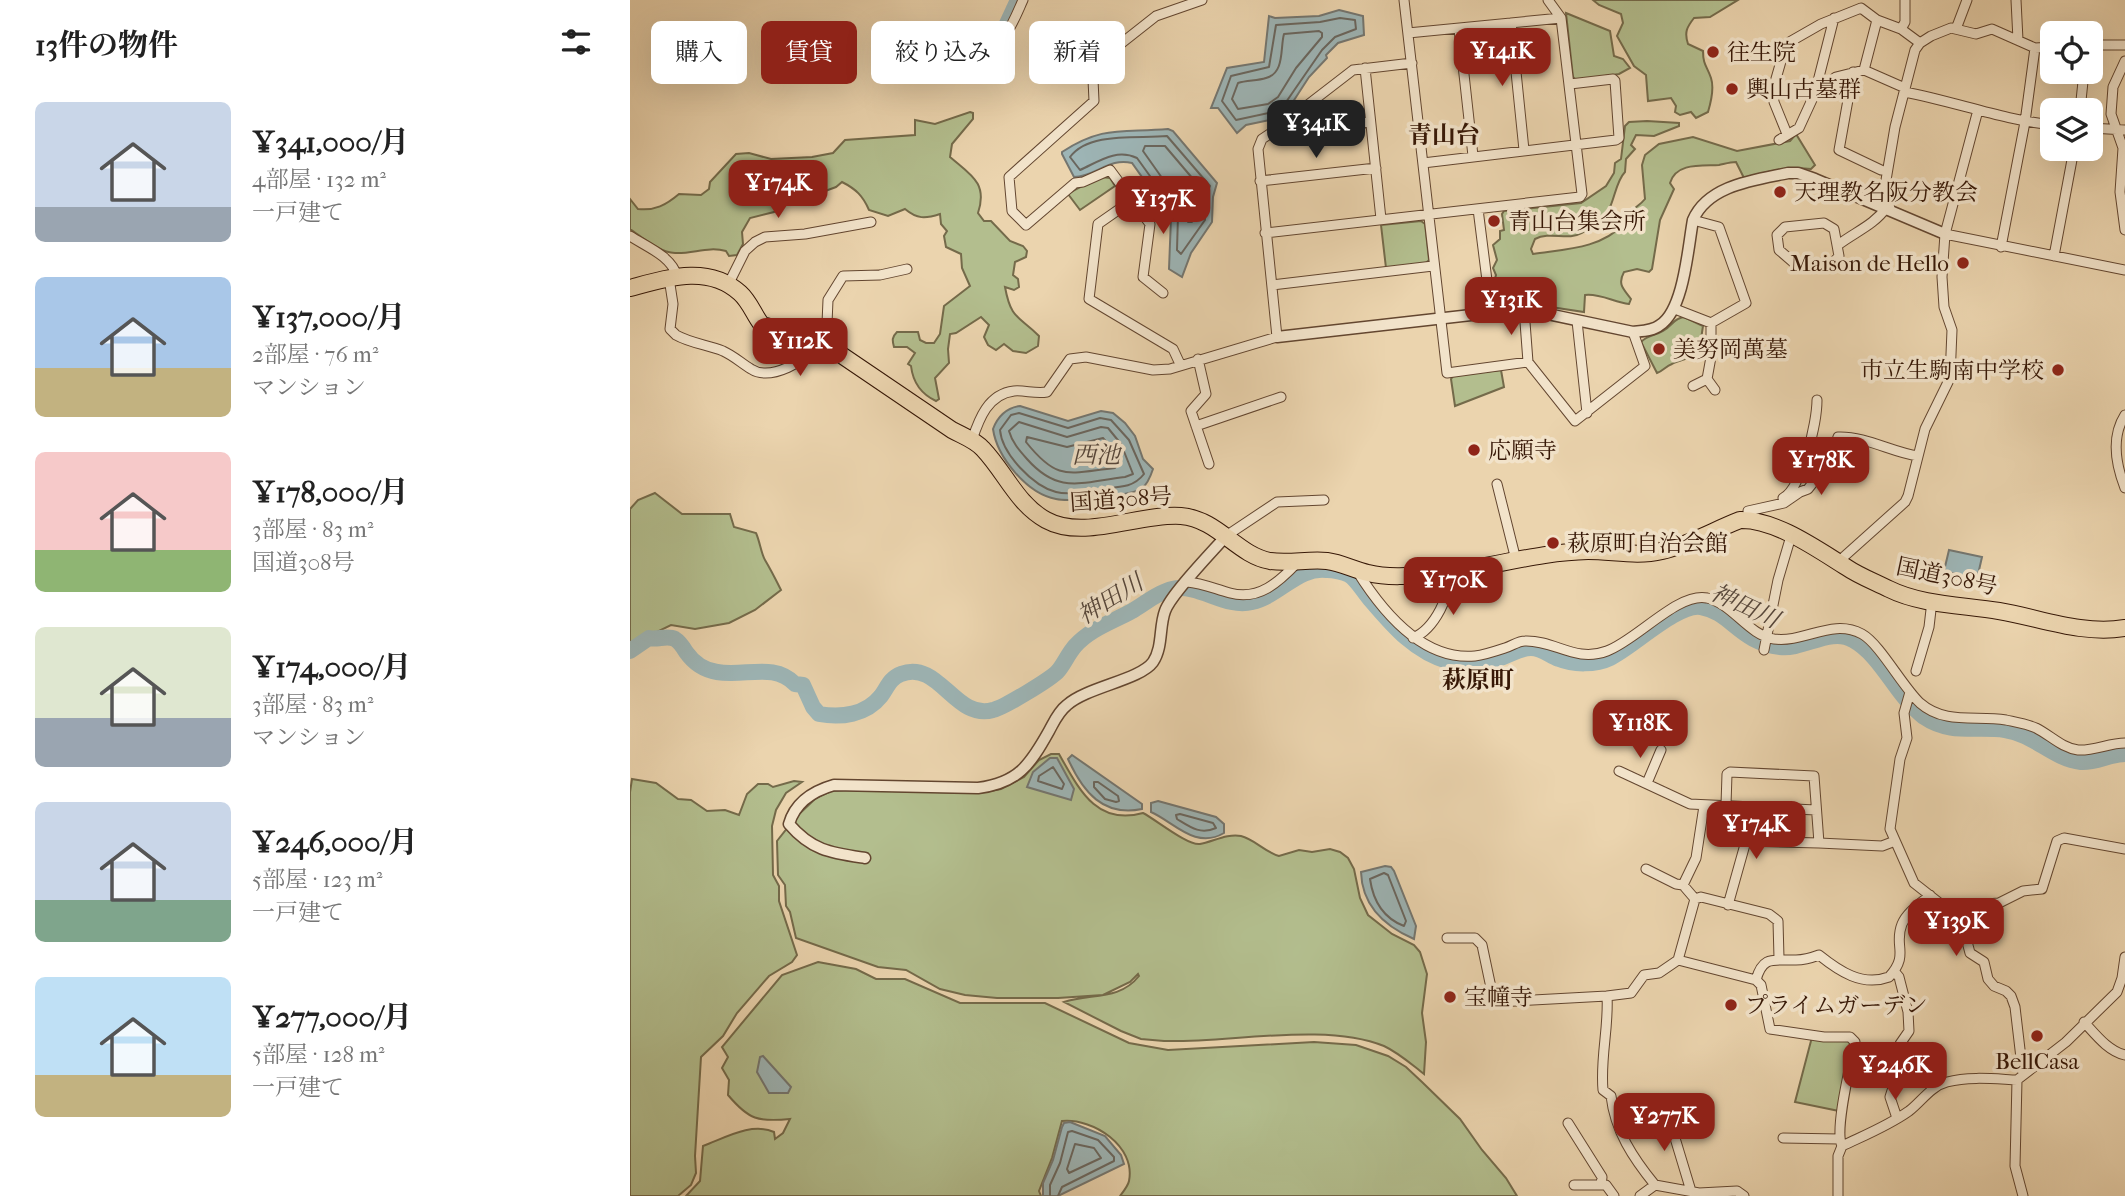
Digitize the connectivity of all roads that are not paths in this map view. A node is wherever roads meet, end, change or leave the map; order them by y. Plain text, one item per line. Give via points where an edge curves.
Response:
1 (1023, 0) edge
2 (1202, 0) edge
3 (1404, 0) edge
4 (1548, 0) edge
5 (1905, 0) edge
6 (1967, 0) edge
7 (2016, 0) edge
8 (1861, 4) edge
9 (1561, 18) junction
10 (1834, 18) junction
11 (1877, 20) junction
12 (1012, 21) edge
13 (1511, 23) junction
14 (1459, 29) junction
15 (1902, 29) junction
16 (1956, 29) junction
17 (1408, 33) junction
18 (2018, 40) junction
19 (1920, 43) junction
20 (2103, 45) edge
21 (2125, 45) edge
22 (2035, 48) junction
23 (2040, 48) edge
24 (2125, 61) edge
25 (1412, 63) junction
26 (1365, 68) junction
27 (1864, 70) junction
28 (1853, 72) junction
29 (1570, 84) junction
30 (1821, 86) junction
31 (1904, 90) junction
32 (1978, 110) junction
33 (1370, 122) junction
34 (2025, 122) junction
35 (2040, 124) edge
36 (2103, 128) edge
37 (1307, 129) junction
38 (2121, 129) edge
39 (1576, 144) junction
40 (1524, 150) junction
41 (1473, 156) junction
42 (2072, 161) edge
43 (1423, 163) junction
44 (1376, 168) junction
45 (1881, 170) dead end
46 (1260, 181) junction
47 (1131, 201) junction
48 (1478, 209) junction
49 (1888, 209) junction
50 (1428, 214) junction
51 (1381, 219) junction
52 (1693, 220) junction
53 (871, 222) dead end
54 (2125, 230) edge
55 (1265, 233) junction
56 (1945, 234) junction
57 (630, 236) edge
58 (1838, 245) junction
59 (2001, 247) junction
60 (2054, 256) junction
61 (1433, 266) junction
62 (907, 269) dead end
63 (2125, 270) edge
64 (673, 277) junction
65 (729, 285) junction
66 (1272, 285) junction
67 (630, 288) edge
68 (1163, 292) dead end
69 (1524, 309) junction
70 (1675, 310) junction
71 (1491, 312) junction
72 (1441, 318) junction
73 (1577, 320) junction
74 (1711, 323) junction
75 (1633, 331) junction
76 (1277, 337) junction
77 (823, 346) junction
78 (1198, 359) junction
79 (1528, 362) junction
80 (1180, 364) junction
81 (1707, 379) junction
82 (1693, 386) dead end
83 (1715, 390) dead end
84 (1281, 397) dead end
85 (1817, 400) dead end
86 (1587, 413) junction
87 (2125, 415) edge
88 (1196, 426) junction
89 (972, 440) junction
90 (1918, 456) junction
91 (1209, 464) dead end
92 (1497, 484) dead end
93 (2125, 488) edge
94 (1324, 500) dead end
95 (1775, 503) junction
96 (1749, 519) junction
97 (1226, 536) junction
98 (1791, 536) junction
99 (1516, 560) junction
100 (1298, 562) junction
101 (1838, 562) junction
102 (1356, 570) junction
103 (1450, 572) junction
104 (1186, 582) junction
105 (1933, 601) junction
106 (2125, 628) edge
107 (1412, 637) junction
108 (1768, 639) junction
109 (1404, 647) dead end
110 (1764, 650) dead end
111 (1916, 671) dead end
112 (1910, 692) junction
113 (2125, 743) edge
114 (1661, 750) dead end
115 (1619, 771) dead end
116 (1647, 783) junction
117 (1726, 805) junction
118 (1704, 806) junction
119 (1753, 809) junction
120 (1816, 810) junction
121 (1746, 841) junction
122 (1895, 841) junction
123 (1819, 844) junction
124 (2125, 849) edge
125 (865, 858) dead end
126 (1646, 869) dead end
127 (1683, 885) junction
128 (1930, 895) junction
129 (1695, 898) junction
130 (1728, 905) junction
131 (1955, 909) junction
132 (1447, 938) dead end
133 (2125, 957) edge
134 (1779, 958) junction
135 (1678, 960) junction
136 (1894, 971) junction
137 (1756, 980) junction
138 (1607, 996) junction
139 (2084, 1022) junction
140 (2125, 1055) edge
141 (2020, 1078) junction
142 (1652, 1109) dead end
143 (1897, 1118) junction
144 (1567, 1123) dead end
145 (1783, 1138) dead end
146 (1840, 1143) junction
147 (1574, 1185) dead end
148 (1601, 1185) junction
149 (1655, 1185) junction
150 (1691, 1191) junction
151 (1642, 1195) edge
152 (1614, 1196) edge
153 (1744, 1196) edge
154 (1838, 1196) edge
155 (2023, 1196) edge

1 - 12 street
2 - 47 street via 1156,16 1104,57 1092,58 1094,101 1009,177 1012,211 1024,225 1075,183 1108,169
3 - 17 street
4 - 9 street
5 - 15 street
6 - 16 street
7 - 18 street
8 - 10 street
8 - 11 street
9 - 13 street
9 - 29 street
10 - 30 street via 1818,81
10 - 30 street via 1783,49 1773,89 1783,137 1798,128
11 - 15 street
11 - 27 street
13 - 14 street
13 - 40 street
14 - 17 street
14 - 41 street
15 - 19 street
16 - 18 street via 1976,34 1997,30
16 - 19 street
17 - 25 street
18 - 22 street
19 - 31 street
20 - 21 street
22 - 23 street
22 - 34 street
24 - 38 street via 2113,87 2111,114
25 - 26 street
25 - 43 street
26 - 33 street
26 - 37 street via 1353,70 1305,107
27 - 28 street
27 - 31 street
28 - 30 street
28 - 45 street via 1839,150
29 - 39 street
29 - 39 street via 1613,79 1619,116 1616,140
31 - 32 street
31 - 49 street via 1885,186
32 - 34 street
32 - 56 street
33 - 37 street
33 - 44 street
34 - 35 street
34 - 59 street
36 - 38 street
37 - 46 street via 1270,133 1262,139 1258,149
38 - 54 street
39 - 40 street
39 - 48 street via 1580,197
40 - 41 street
41 - 43 street
42 - 60 street
43 - 50 street
44 - 46 street
44 - 51 street
46 - 55 street
47 - 68 street via 1150,224 1143,277
47 - 80 street via 1098,224 1089,299 1173,349
48 - 50 street
48 - 71 street
49 - 52 street via 1815,179 1788,173 1719,192 1698,208
49 - 56 street
49 - 58 street via 1877,222
50 - 51 street
50 - 61 street
51 - 55 street
52 - 70 street
52 - 74 street via 1719,227 1746,303
53 - 65 street via 765,237 745,251
55 - 66 street
56 - 59 street
56 - 90 street via 1942,277 1944,307 1952,330 1950,378 1925,429
57 - 64 street via 667,260 674,268
58 - 58 street via 1839,256 1832,264 1794,262 1779,250 1777,235 1785,227 1824,223 1834,229
59 - 60 street
60 - 63 street
61 - 66 street
61 - 72 street
62 - 77 street via 843,276 828,300
64 - 65 highway via 704,275
64 - 67 highway
64 - 77 street via 670,329 732,355 751,370 774,371 802,362
65 - 77 highway, 国道308号 via 762,325
66 - 76 street
69 - 71 street
69 - 73 street
69 - 79 street
70 - 74 street
70 - 75 street via 1660,326
71 - 72 street
72 - 76 street
72 - 79 street via 1447,373
73 - 75 street
73 - 86 street
74 - 81 street
75 - 86 street via 1645,366
76 - 78 street
77 - 89 highway, 国道308号
78 - 80 street
78 - 88 street via 1206,394 1191,411
79 - 86 street via 1573,421
80 - 89 street via 1153,370 1086,357 1070,359 1047,392 1014,391 997,396 982,414
81 - 82 street
81 - 83 street
84 - 88 street
85 - 95 street via 1796,485
87 - 93 street via 2116,442
88 - 91 street
89 - 97 highway, 国道308号 via 1025,504 1054,523 1085,528 1185,516
90 - 95 street via 1838,438 1829,462 1808,489 1789,501
90 - 101 street via 1905,502
92 - 99 street
94 - 97 street via 1277,502
95 - 96 street via 1748,511
96 - 98 highway, 国道308号
96 - 99 highway, 国道308号 via 1650,554 1588,551
97 - 100 highway, 国道308号 via 1258,558
97 - 104 street
98 - 101 highway, 国道308号
98 - 108 street
99 - 103 highway, 国道308号
100 - 102 highway, 国道308号 via 1333,562
100 - 104 street via 1269,588 1245,595
101 - 105 highway, 国道308号 via 1892,591
102 - 103 highway, 国道308号 via 1380,575
102 - 107 street
103 - 107 street via 1444,604 1421,635
104 - 125 street via 1165,609 1158,652 1150,666 1078,696 1057,715 1027,768 1016,775 995,786 978,788 834,785 813,793 794,811 789,824 811,845
105 - 106 highway, 国道308号 via 2082,630
105 - 111 street
107 - 108 street via 1465,656 1479,656 1522,640 1591,655 1618,645 1687,599 1706,598
107 - 109 street
108 - 110 street
108 - 112 street via 1838,627 1856,632 1871,641
112 - 113 street via 1941,715 2034,727 2078,750
112 - 122 street via 1890,829
114 - 116 street
115 - 116 street
116 - 118 street
117 - 118 street
117 - 119 street
117 - 120 street via 1730,772 1814,776
118 - 127 street via 1696,858
119 - 120 street
119 - 121 street
120 - 123 street
121 - 123 street
121 - 130 street
122 - 123 street via 1882,846
122 - 128 street via 1914,883
124 - 131 street via 2064,838 2057,841 2042,889 2023,891 1999,903
126 - 127 street
127 - 129 street
128 - 131 street
128 - 136 street via 1903,922 1900,961
129 - 130 street
129 - 135 street
130 - 134 street via 1769,914 1778,921
131 - 141 street via 1970,953 1983,962 1994,986 2011,996
132 - 138 street via 1475,939 1482,945 1498,1002
133 - 139 street via 2117,992
134 - 136 street via 1819,956 1846,974 1868,981 1889,977
134 - 137 street via 1764,963
135 - 137 street
135 - 138 street via 1659,973 1644,975 1631,993
136 - 143 street via 1908,1012 1909,1031 1900,1044 1899,1069 1890,1097
137 - 146 street via 1770,1029 1850,1037 1855,1042
138 - 149 street via 1603,1090 1611,1096 1620,1133
139 - 140 street via 2100,1040
139 - 141 street
141 - 143 street via 1946,1082
141 - 155 street via 2015,1166
142 - 150 street via 1666,1105
143 - 146 street
144 - 148 street via 1602,1177
145 - 146 street
146 - 154 street
147 - 148 street
148 - 152 street
149 - 150 street
149 - 151 street
150 - 153 street via 1737,1191

